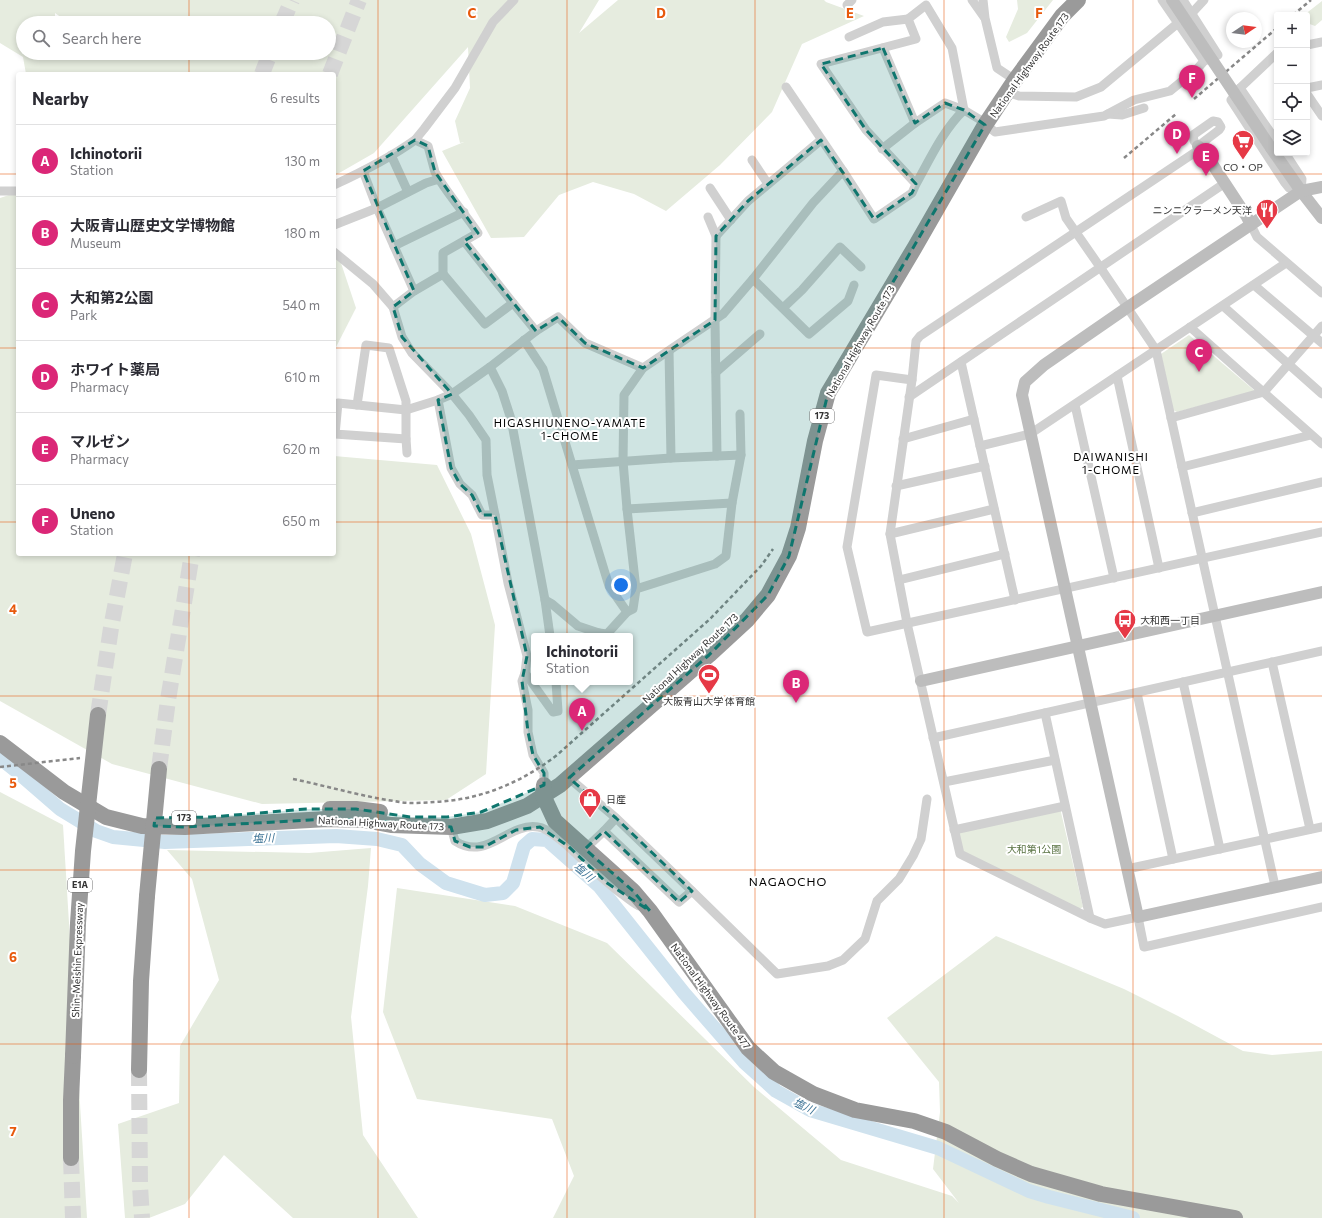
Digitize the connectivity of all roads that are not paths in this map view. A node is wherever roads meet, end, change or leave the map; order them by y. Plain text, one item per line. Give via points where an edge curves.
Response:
1 (514, 0) edge
2 (972, 0) edge
3 (983, 0) edge
4 (1065, 0) edge
5 (1078, 0) edge
6 (1162, 0) edge
7 (1172, 0) edge
8 (1183, 0) edge
9 (1204, 0) edge
10 (927, 3) edge
11 (1192, 13) junction
12 (908, 18) junction
13 (985, 18) junction
14 (1178, 23) junction
15 (849, 37) dead end
16 (1322, 42) edge
17 (1310, 44) edge
18 (883, 48) junction
19 (1274, 56) edge
20 (1204, 61) junction
21 (1010, 82) junction
22 (1322, 85) edge
23 (786, 87) dead end
24 (1310, 87) edge
25 (1240, 88) junction
26 (1310, 98) edge
27 (1144, 108) dead end
28 (964, 110) junction
29 (1108, 114) junction
30 (1322, 116) edge
31 (982, 122) junction
32 (915, 123) junction
33 (415, 140) junction
34 (821, 140) junction
35 (1274, 145) edge
36 (1199, 147) junction
37 (882, 149) junction
38 (391, 155) junction
39 (1280, 156) edge
40 (1287, 156) edge
41 (752, 160) dead end
42 (363, 171) junction
43 (843, 171) junction
44 (439, 179) junction
45 (1225, 183) junction
46 (336, 184) edge
47 (768, 184) junction
48 (916, 184) junction
49 (1322, 187) edge
50 (710, 188) dead end
51 (0, 191) edge
52 (16, 191) edge
53 (1301, 191) junction
54 (408, 192) junction
55 (377, 208) junction
56 (464, 212) junction
57 (708, 217) dead end
58 (1026, 217) dead end
59 (1322, 218) edge
60 (731, 220) junction
61 (336, 224) edge
62 (1251, 225) junction
63 (1076, 231) junction
64 (716, 236) junction
65 (464, 241) junction
66 (394, 246) junction
67 (336, 254) edge
68 (1286, 263) junction
69 (861, 267) dead end
70 (1100, 267) junction
71 (443, 274) junction
72 (753, 279) junction
73 (1254, 284) junction
74 (854, 285) dead end
75 (414, 291) junction
76 (1322, 293) edge
77 (513, 302) junction
78 (1223, 306) junction
79 (393, 307) junction
80 (1128, 307) junction
81 (783, 308) junction
82 (715, 320) junction
83 (1322, 326) edge
84 (1190, 327) junction
85 (536, 331) junction
86 (760, 334) dead end
87 (1313, 335) junction
88 (524, 340) junction
89 (1322, 343) edge
90 (1156, 350) junction
91 (668, 351) junction
92 (961, 362) junction
93 (1288, 365) junction
94 (490, 367) junction
95 (643, 368) junction
96 (716, 372) junction
97 (1117, 376) junction
98 (912, 380) junction
99 (1264, 392) junction
100 (452, 394) junction
101 (1322, 394) edge
102 (909, 397) junction
103 (438, 400) junction
104 (1075, 404) junction
105 (358, 405) junction
106 (406, 410) junction
107 (740, 414) dead end
108 (1171, 418) junction
109 (974, 420) junction
110 (336, 424) edge
111 (336, 434) edge
112 (1030, 434) junction
113 (1311, 435) junction
114 (406, 439) junction
115 (903, 439) junction
116 (1322, 444) edge
117 (980, 446) junction
118 (407, 453) dead end
119 (740, 455) junction
120 (717, 456) junction
121 (671, 458) junction
122 (623, 461) junction
123 (572, 465) junction
124 (985, 466) junction
125 (1182, 466) junction
126 (1322, 482) edge
127 (896, 486) junction
128 (732, 503) junction
129 (627, 508) junction
130 (994, 509) junction
131 (1192, 513) junction
132 (495, 515) junction
133 (1322, 532) edge
134 (890, 534) junction
135 (1005, 554) junction
136 (1202, 558) junction
137 (1159, 568) junction
138 (1114, 578) junction
139 (899, 580) junction
140 (1065, 588) junction
141 (636, 589) junction
142 (1322, 592) edge
143 (545, 600) junction
144 (1015, 600) junction
145 (627, 612) junction
146 (1215, 616) junction
147 (907, 623) junction
148 (550, 633) edge
149 (596, 633) edge
150 (608, 633) edge
151 (1078, 646) junction
152 (1322, 651) edge
153 (1272, 662) junction
154 (1228, 672) junction
155 (526, 673) junction
156 (531, 680) edge
157 (921, 681) junction
158 (1183, 682) junction
159 (534, 685) edge
160 (556, 685) edge
161 (1137, 692) junction
162 (1090, 703) junction
163 (1045, 713) junction
164 (98, 715) tunnel mouth
165 (0, 734) edge
166 (933, 738) junction
167 (0, 743) edge
168 (1055, 760) junction
169 (159, 769) tunnel mouth
170 (569, 778) junction
171 (944, 782) junction
172 (544, 790) junction
173 (927, 799) dead end
174 (1065, 806) junction
175 (616, 818) junction
176 (451, 826) junction
177 (1322, 827) edge
178 (954, 830) junction
179 (1310, 830) junction
180 (604, 831) junction
181 (1265, 839) junction
182 (585, 849) junction
183 (1220, 849) junction
184 (1173, 859) junction
185 (1127, 869) junction
186 (1322, 877) edge
187 (1275, 886) junction
188 (692, 890) junction
189 (1322, 908) edge
190 (650, 911) junction
191 (1138, 917) junction
192 (1090, 918) junction
193 (139, 1070) tunnel mouth
194 (70, 1158) tunnel mouth
195 (1234, 1218) edge

1 - 33 street via 493,22 455,88
2 - 13 street
3 - 13 street
4 - 21 highway, National Highway Route 173 / 173 via 1038,31
5 - 21 highway, National Highway Route 173 / 173 via 1062,16
6 - 14 street
7 - 35 street, bridge
8 - 11 street
9 - 11 street
10 - 12 street
10 - 28 street via 952,48
11 - 14 street
11 - 20 street via 1218,55
12 - 15 street via 883,22
12 - 18 street via 916,39
13 - 21 street via 998,68
14 - 20 street
14 - 21 street via 1101,87 1076,97 1019,96
16 - 17 street
18 - 32 street
18 - 37 street via 821,64
19 - 25 street
20 - 29 street via 1170,91 1134,100
21 - 31 highway, National Highway Route 173 / 173
22 - 24 street
23 - 34 street
25 - 35 street
25 - 53 street via 1231,99 1232,104 1285,183 1289,188
26 - 30 street
27 - 29 street via 1122,115
28 - 31 street
28 - 32 street via 945,103
28 - 48 street via 954,119
29 - 31 street via 995,132
31 - 170 highway, National Highway Route 173 / 173 via 915,247 828,393 815,441 798,528 789,556 768,595 747,620 709,655
31 - 172 highway, National Highway Route 173 / 173 via 824,380 810,419 787,535 775,567 755,598 712,640
32 - 37 street
33 - 38 street
33 - 44 street via 428,146
34 - 43 street
34 - 47 street
36 - 36 street via 1221,128 1218,122 1213,121 1195,134 1193,138
36 - 45 street
36 - 63 street
37 - 48 street
38 - 42 street
38 - 54 street
39 - 53 street
40 - 53 street via 1302,179
41 - 47 street
42 - 46 street
42 - 55 street
43 - 48 street via 874,219 912,193
43 - 72 street via 813,202
44 - 54 street
44 - 56 street
45 - 62 street
45 - 70 street
47 - 60 street
49 - 53 street
50 - 60 street
51 - 52 street
53 - 59 street
53 - 62 street
54 - 55 street
55 - 61 street
55 - 66 street
56 - 65 street via 478,233
56 - 66 street
57 - 64 street
58 - 63 street via 1061,201 1066,218
60 - 64 street
62 - 68 street via 1257,237
62 - 80 street
63 - 70 street
63 - 98 street via 920,336 916,341
64 - 82 street
65 - 71 street via 443,253
65 - 77 street
66 - 75 street
67 - 79 street via 374,284
68 - 73 street
68 - 76 street
69 - 81 street via 840,247
70 - 80 street
70 - 92 street
71 - 75 street
71 - 77 street via 485,324
72 - 81 street
72 - 82 street
73 - 78 street
73 - 87 street
74 - 81 street via 848,300 809,334
75 - 79 street
77 - 85 street
78 - 84 street
78 - 93 street
79 - 100 street via 402,337 412,353
80 - 90 street
80 - 112 street via 1044,365 1025,382 1022,395
82 - 91 street
82 - 96 street
83 - 87 street
84 - 90 street
84 - 99 street
85 - 88 street
85 - 95 street via 558,317 585,343
86 - 96 street
87 - 89 street
87 - 93 street
88 - 94 street
88 - 123 street via 543,368
90 - 97 street
90 - 108 street
91 - 95 street
91 - 121 street
92 - 102 street
92 - 109 street
93 - 99 street
93 - 101 street
94 - 100 street
94 - 143 street via 502,391 511,419
95 - 122 street via 624,395
96 - 120 street
97 - 104 street
97 - 137 street
98 - 102 street
98 - 147 street via 876,375 847,547 867,632
99 - 108 street
99 - 113 street
100 - 103 street
100 - 132 street via 486,440 487,475
102 - 115 street
103 - 106 street
103 - 132 street via 451,468 460,484 472,495 482,515
104 - 112 street
104 - 138 street
105 - 106 street
105 - 106 street via 366,345 389,348 406,401
105 - 110 street via 338,403
106 - 114 street
107 - 119 street
108 - 125 street
109 - 115 street
109 - 117 street
111 - 114 street
112 - 117 street
112 - 140 street
113 - 116 street
113 - 125 street
114 - 118 street
115 - 127 street
117 - 124 street
119 - 120 street
119 - 128 street
120 - 121 street
121 - 122 street
122 - 123 street
122 - 129 street
123 - 145 street via 609,586
124 - 127 street
124 - 130 street
125 - 131 street
126 - 131 street
127 - 134 street
128 - 129 street
128 - 141 street via 726,556 715,564
129 - 141 street
130 - 134 street
130 - 135 street
131 - 136 street
132 - 155 street via 508,583 527,656
133 - 136 street
134 - 139 street
135 - 139 street
135 - 144 street
136 - 137 street
136 - 146 street
137 - 138 street
138 - 140 street
139 - 147 street
140 - 144 street
140 - 151 street
141 - 145 street via 633,609
142 - 146 street
143 - 148 street
143 - 149 street via 578,626
144 - 147 street
145 - 150 street
146 - 151 street
146 - 154 street
147 - 157 street
151 - 157 street
151 - 162 street
152 - 153 street
153 - 154 street
153 - 179 street
154 - 158 street
154 - 181 street
155 - 156 street
155 - 172 street via 522,681 528,710 528,732 533,755 544,773
157 - 166 street
158 - 161 street
158 - 183 street
159 - 160 street via 553,712 558,711
161 - 162 street
161 - 184 street
162 - 163 street
162 - 185 street
163 - 166 street
163 - 168 street
164 - 194 highway, Shin-Meishin Expressway / E1A, bridge via 82,858
165 - 172 highway, National Highway Route 173 / 173 via 26,751 69,787 99,804 132,816 211,817 306,809 356,809 410,817 446,817 482,812
166 - 171 street
167 - 176 highway, National Highway Route 173 / 173 via 64,792 106,817 142,826 185,827 327,819 364,820 391,825
168 - 171 street
168 - 174 street
169 - 193 highway, bridge via 141,981
170 - 172 highway, National Highway Route 173 / 173
170 - 175 street
171 - 178 street
172 - 176 highway, National Highway Route 173 / 173 via 527,806 487,821
172 - 182 highway, National Highway Route 477 via 556,821
173 - 188 street via 921,839 899,879 877,901 865,939 843,960 828,966 777,974
174 - 178 street
174 - 192 street
175 - 180 street
175 - 188 street
176 - 190 street via 455,841 470,847 484,846 529,826 540,827 551,832 568,846 607,883
177 - 179 street
178 - 192 street via 960,854
179 - 181 street
180 - 182 street
180 - 188 street via 679,902
181 - 183 street
181 - 187 street
182 - 190 highway, National Highway Route 477 via 633,891
183 - 184 street
184 - 185 street
185 - 191 street
186 - 187 street
187 - 191 street
189 - 191 street via 1144,947
190 - 195 highway, National Highway Route 477 via 748,1048 774,1072 813,1094 855,1110 914,1122 946,1132 1032,1174 1101,1194
191 - 192 street via 1105,924

